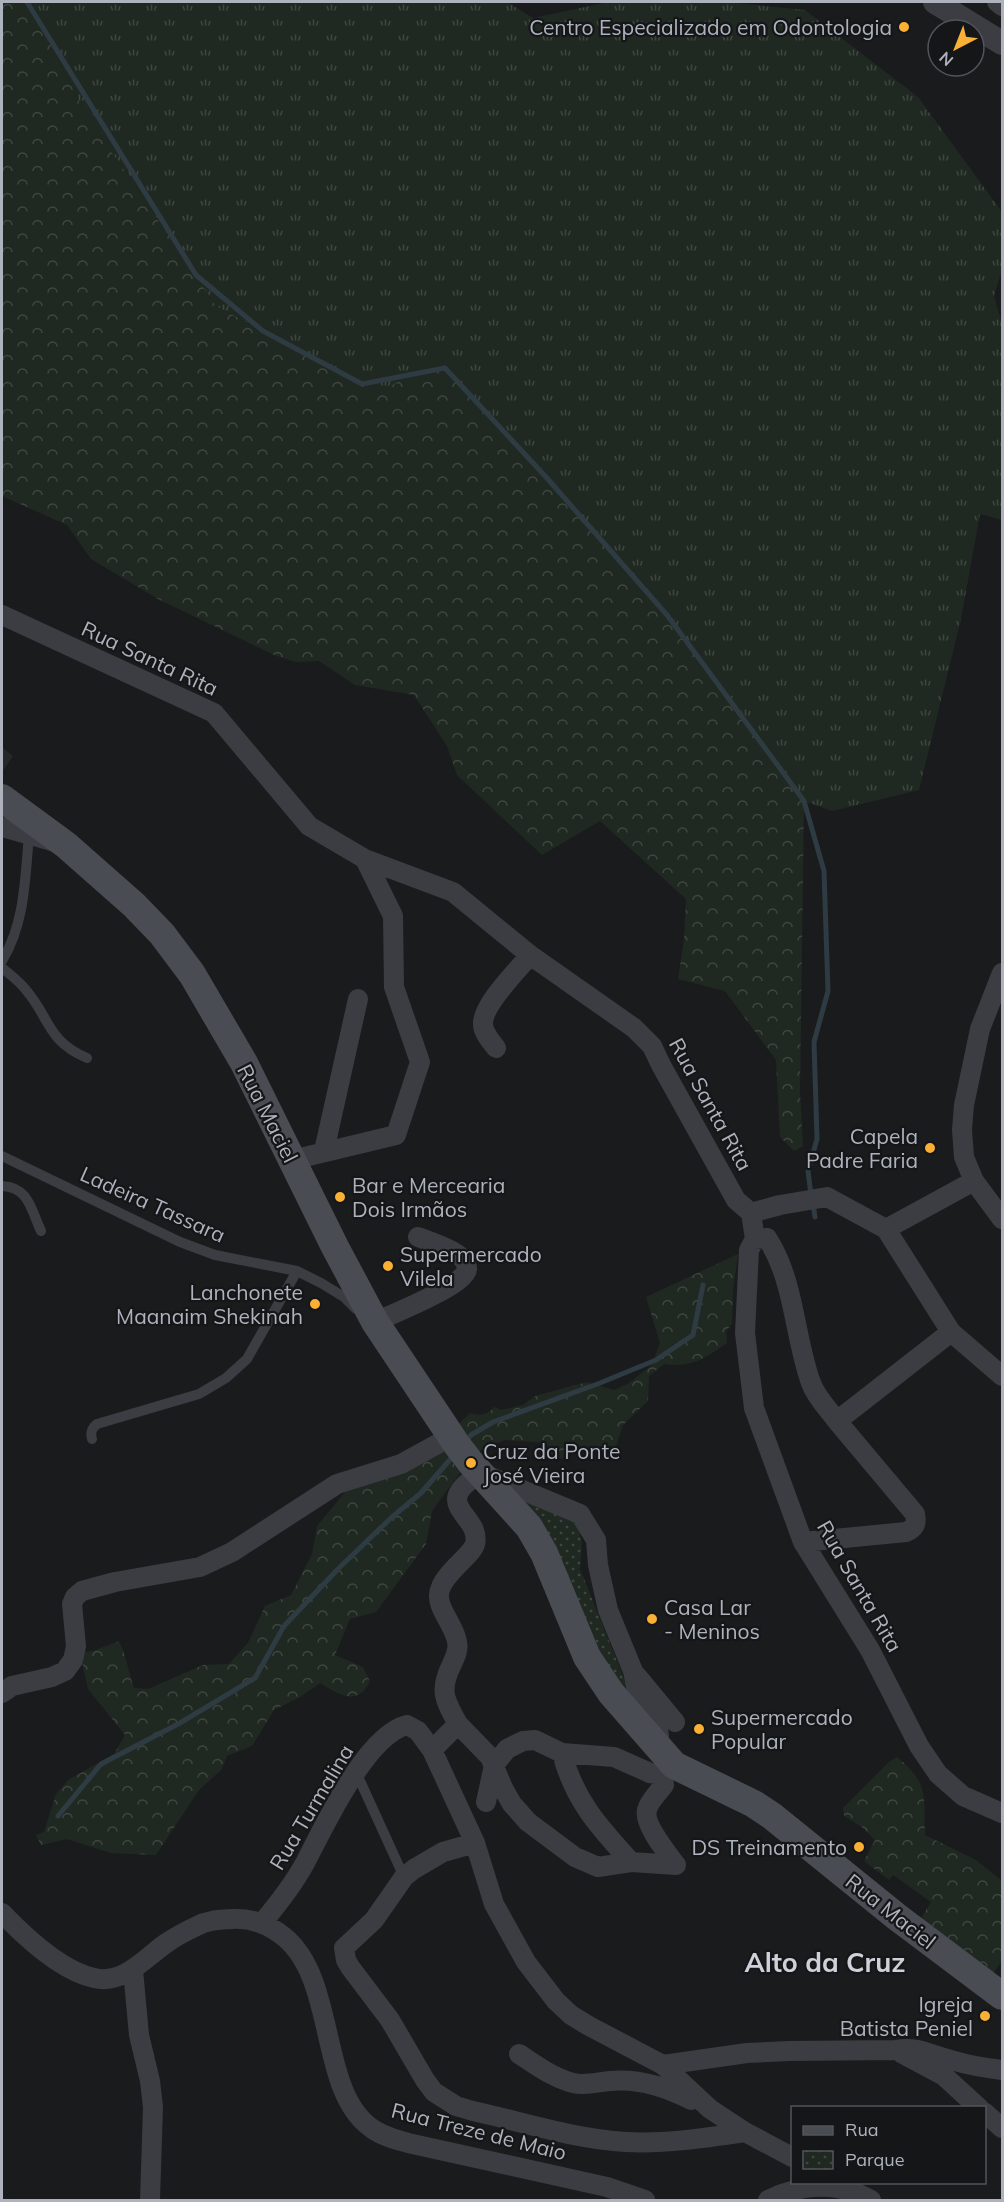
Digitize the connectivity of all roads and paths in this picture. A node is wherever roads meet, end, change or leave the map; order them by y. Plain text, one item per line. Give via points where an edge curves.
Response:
1 (934, 2) edge
2 (997, 2) edge
3 (1002, 6) edge
4 (1002, 43) edge
5 (2, 615) edge
6 (2, 798) edge
7 (2, 827) edge
8 (29, 835) junction
9 (66, 845) junction
10 (365, 859) junction
11 (530, 956) junction
12 (2, 961) edge
13 (2, 968) edge
14 (1002, 973) edge
15 (358, 999) dead end
16 (496, 1048) dead end
17 (87, 1058) dead end
18 (324, 1151) junction
19 (2, 1156) edge
20 (292, 1160) junction
21 (974, 1181) junction
22 (2, 1186) edge
23 (751, 1213) junction
24 (1002, 1219) edge
25 (886, 1229) junction
26 (41, 1231) dead end
27 (418, 1237) dead end
28 (755, 1239) junction
29 (297, 1271) junction
30 (378, 1327) junction
31 (951, 1332) junction
32 (1002, 1376) edge
33 (837, 1421) junction
34 (92, 1439) dead end
35 (465, 1454) junction
36 (803, 1542) junction
37 (633, 1671) junction
38 (2, 1693) edge
39 (675, 1722) dead end
40 (458, 1724) junction
41 (432, 1750) junction
42 (561, 1753) junction
43 (665, 1764) junction
44 (494, 1765) junction
45 (356, 1772) junction
46 (486, 1802) dead end
47 (1002, 1813) edge
48 (475, 1843) junction
49 (631, 1862) junction
50 (404, 1877) junction
51 (2, 1913) edge
52 (262, 1923) junction
53 (133, 1970) junction
54 (1002, 1996) edge
55 (896, 2050) junction
56 (519, 2054) dead end
57 (663, 2065) junction
58 (1002, 2070) edge
59 (977, 2106) edge
60 (710, 2109) junction
61 (986, 2114) edge
62 (1002, 2128) edge
63 (745, 2132) junction
64 (791, 2156) edge
65 (843, 2186) edge
66 (150, 2200) edge
67 (645, 2200) edge
68 (768, 2200) edge
69 (871, 2200) edge

1 - 4 street
2 - 3 street
5 - 10 street, Rua Santa Rita via 214,713 309,826
6 - 9 main road, Rua Maciel
7 - 8 street
8 - 9 street
8 - 12 lane via 17,932
9 - 20 main road, Rua Maciel via 134,905 192,974 244,1063
10 - 11 street, Rua Santa Rita via 453,892
10 - 18 street via 393,916 394,987 420,1062 396,1134
11 - 16 street via 483,1017 482,1026
11 - 23 street, Rua Santa Rita via 634,1028 652,1046 736,1200
13 - 17 lane via 28,991 47,1026 61,1042
14 - 21 street via 980,1029 964,1105 964,1157
15 - 18 street
18 - 20 street
19 - 29 lane, Ladeira Tassara via 180,1242 215,1255
20 - 30 main road, Rua Maciel
21 - 24 street
21 - 25 street
22 - 26 lane via 12,1186 23,1193
23 - 25 street via 827,1197
23 - 28 street, Rua Santa Rita
25 - 31 street
27 - 30 street via 450,1249 464,1262 466,1273 453,1285
28 - 33 street via 767,1238 775,1250 811,1384
28 - 36 street, Rua Santa Rita via 749,1250 745,1333 754,1408
29 - 30 lane, Ladeira Tassara via 344,1297
29 - 34 lane via 247,1359 226,1378 199,1394 98,1424 92,1428
30 - 35 main road, Rua Maciel
31 - 32 street
31 - 33 street
33 - 36 street via 915,1514 916,1522 906,1532
35 - 37 street via 580,1514 596,1540 608,1610
35 - 38 street via 400,1464 337,1484 232,1552 200,1567 82,1591 72,1604 76,1646 65,1671 12,1686
35 - 40 street via 457,1499 475,1536 475,1545 448,1575 438,1598 458,1644 443,1687
35 - 43 main road, Rua Maciel via 529,1527 544,1553 587,1657
36 - 47 street, Rua Santa Rita via 870,1650 919,1746 938,1774 963,1796
37 - 39 street
37 - 43 street via 641,1702 658,1729
40 - 41 street
40 - 44 street via 484,1749
41 - 45 street, Rua Turmalina via 413,1726 400,1727 378,1745
41 - 48 street
42 - 43 street via 614,1757 650,1773
42 - 44 street via 535,1740 523,1741 507,1749
42 - 49 street via 567,1776 582,1803
43 - 49 street via 664,1785 647,1810 647,1818 676,1866
43 - 54 main road, Rua Maciel via 772,1816
44 - 46 street
44 - 49 street via 512,1804 557,1846 598,1867
45 - 50 lane
45 - 52 street, Rua Turmalina via 288,1892
48 - 50 street via 443,1852
48 - 57 street via 495,1904 512,1939 556,2001 589,2026
50 - 63 street via 375,1920 343,1952 359,1982 402,2038 425,2080 444,2099 473,2111 624,2142 695,2140
51 - 53 street, Rua Treze de Maio via 26,1939 83,1974 95,1979 111,1978
52 - 53 street, Rua Treze de Maio via 211,1920 166,1943
52 - 67 street, Rua Treze de Maio via 281,1934 300,1954 313,1980 342,2084 358,2116 370,2127 408,2143 607,2187
53 - 66 street via 139,2035 153,2107
55 - 57 street via 768,2052
55 - 58 street via 918,2049
55 - 59 street via 945,2076
56 - 60 street via 575,2084 636,2081 660,2086
57 - 60 street
60 - 63 street
61 - 62 street
63 - 64 street
65 - 68 street via 813,2186
65 - 69 street

